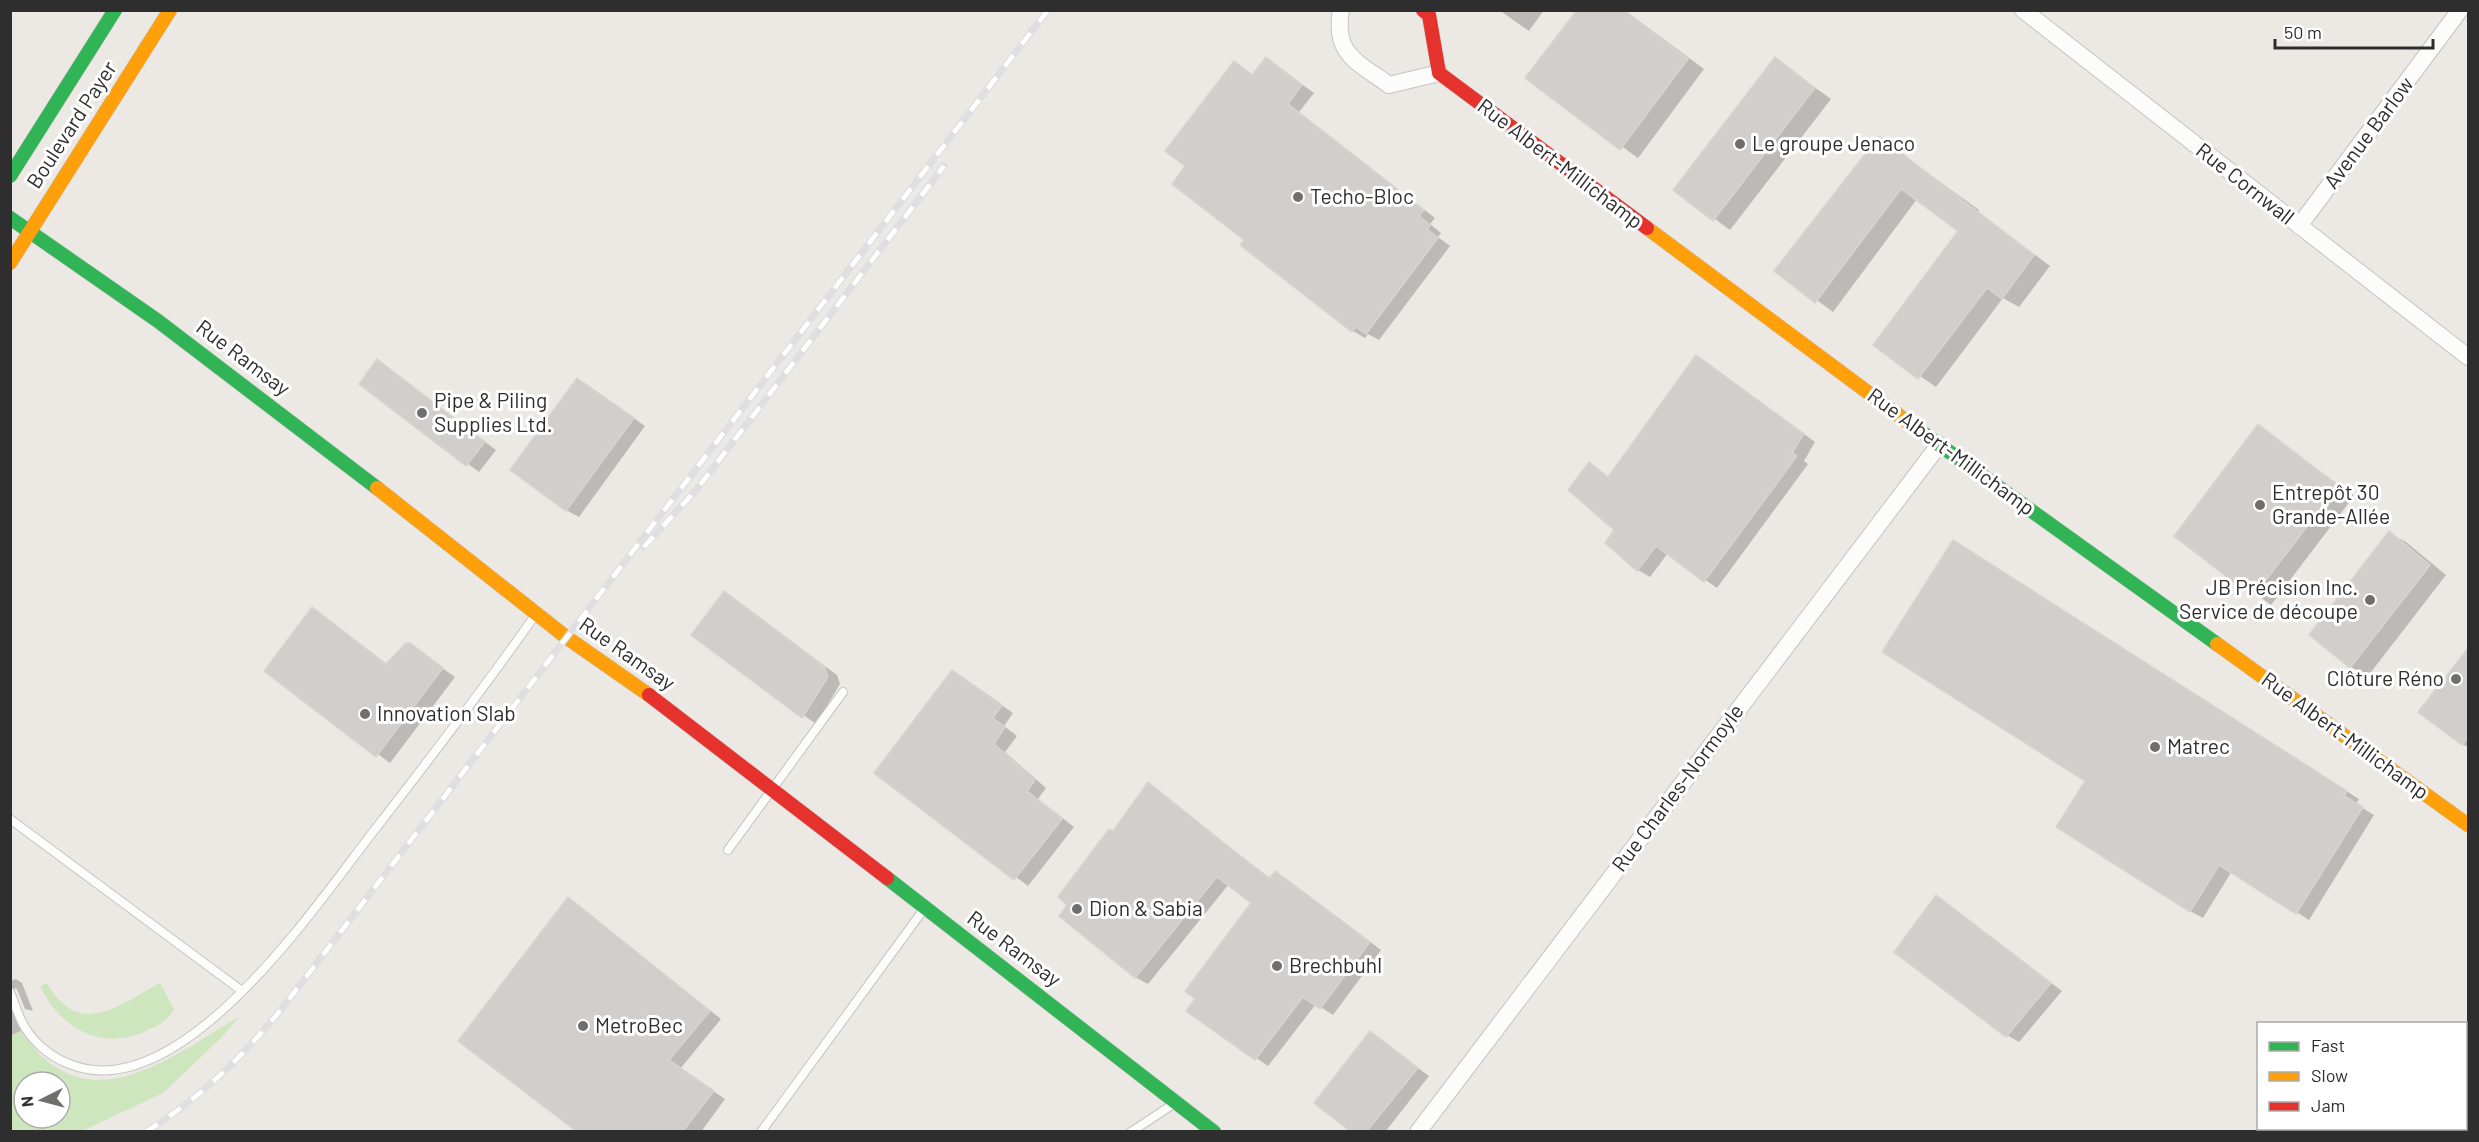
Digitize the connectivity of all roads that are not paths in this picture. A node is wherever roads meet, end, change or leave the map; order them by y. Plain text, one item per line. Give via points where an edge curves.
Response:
1 (115, 10) edge
2 (170, 10) edge
3 (1341, 10) edge
4 (1423, 10) edge
5 (2023, 10) edge
6 (2460, 10) edge
7 (1439, 73) junction
8 (10, 176) edge
9 (10, 218) edge
10 (2299, 226) junction
11 (29, 231) junction
12 (10, 263) edge
13 (2469, 357) edge
14 (1939, 445) junction
15 (536, 613) junction
16 (843, 692) dead end
17 (774, 792) junction
18 (10, 819) edge
19 (2469, 825) edge
20 (728, 850) dead end
21 (925, 908) junction
22 (242, 991) junction
23 (10, 992) edge
24 (1178, 1102) junction
25 (761, 1131) edge
26 (1131, 1131) edge
27 (1214, 1131) edge
28 (1418, 1131) edge

1 - 8 street, Boulevard Payer
2 - 11 street, Boulevard Payer
3 - 7 street via 1338,25 1346,53 1389,85
4 - 7 street via 1429,15
5 - 10 street, Rue Cornwall
6 - 10 street, Avenue Barlow
7 - 14 street, Rue Albert-Millichamp
9 - 11 street, Rue Ramsay
10 - 13 street, Rue Cornwall
11 - 12 street, Boulevard Payer
11 - 15 street, Rue Ramsay via 309,434
14 - 19 street, Rue Albert-Millichamp
14 - 28 street, Rue Charles-Normoyle
15 - 17 street, Rue Ramsay via 665,706
15 - 22 lane via 476,699 272,962
16 - 17 lane
17 - 20 lane
17 - 21 street, Rue Ramsay
18 - 22 lane
21 - 24 street, Rue Ramsay
21 - 25 lane
22 - 23 lane via 187,1040 143,1064 90,1072 65,1063 41,1047 26,1029
24 - 26 lane
24 - 27 street, Rue Ramsay

